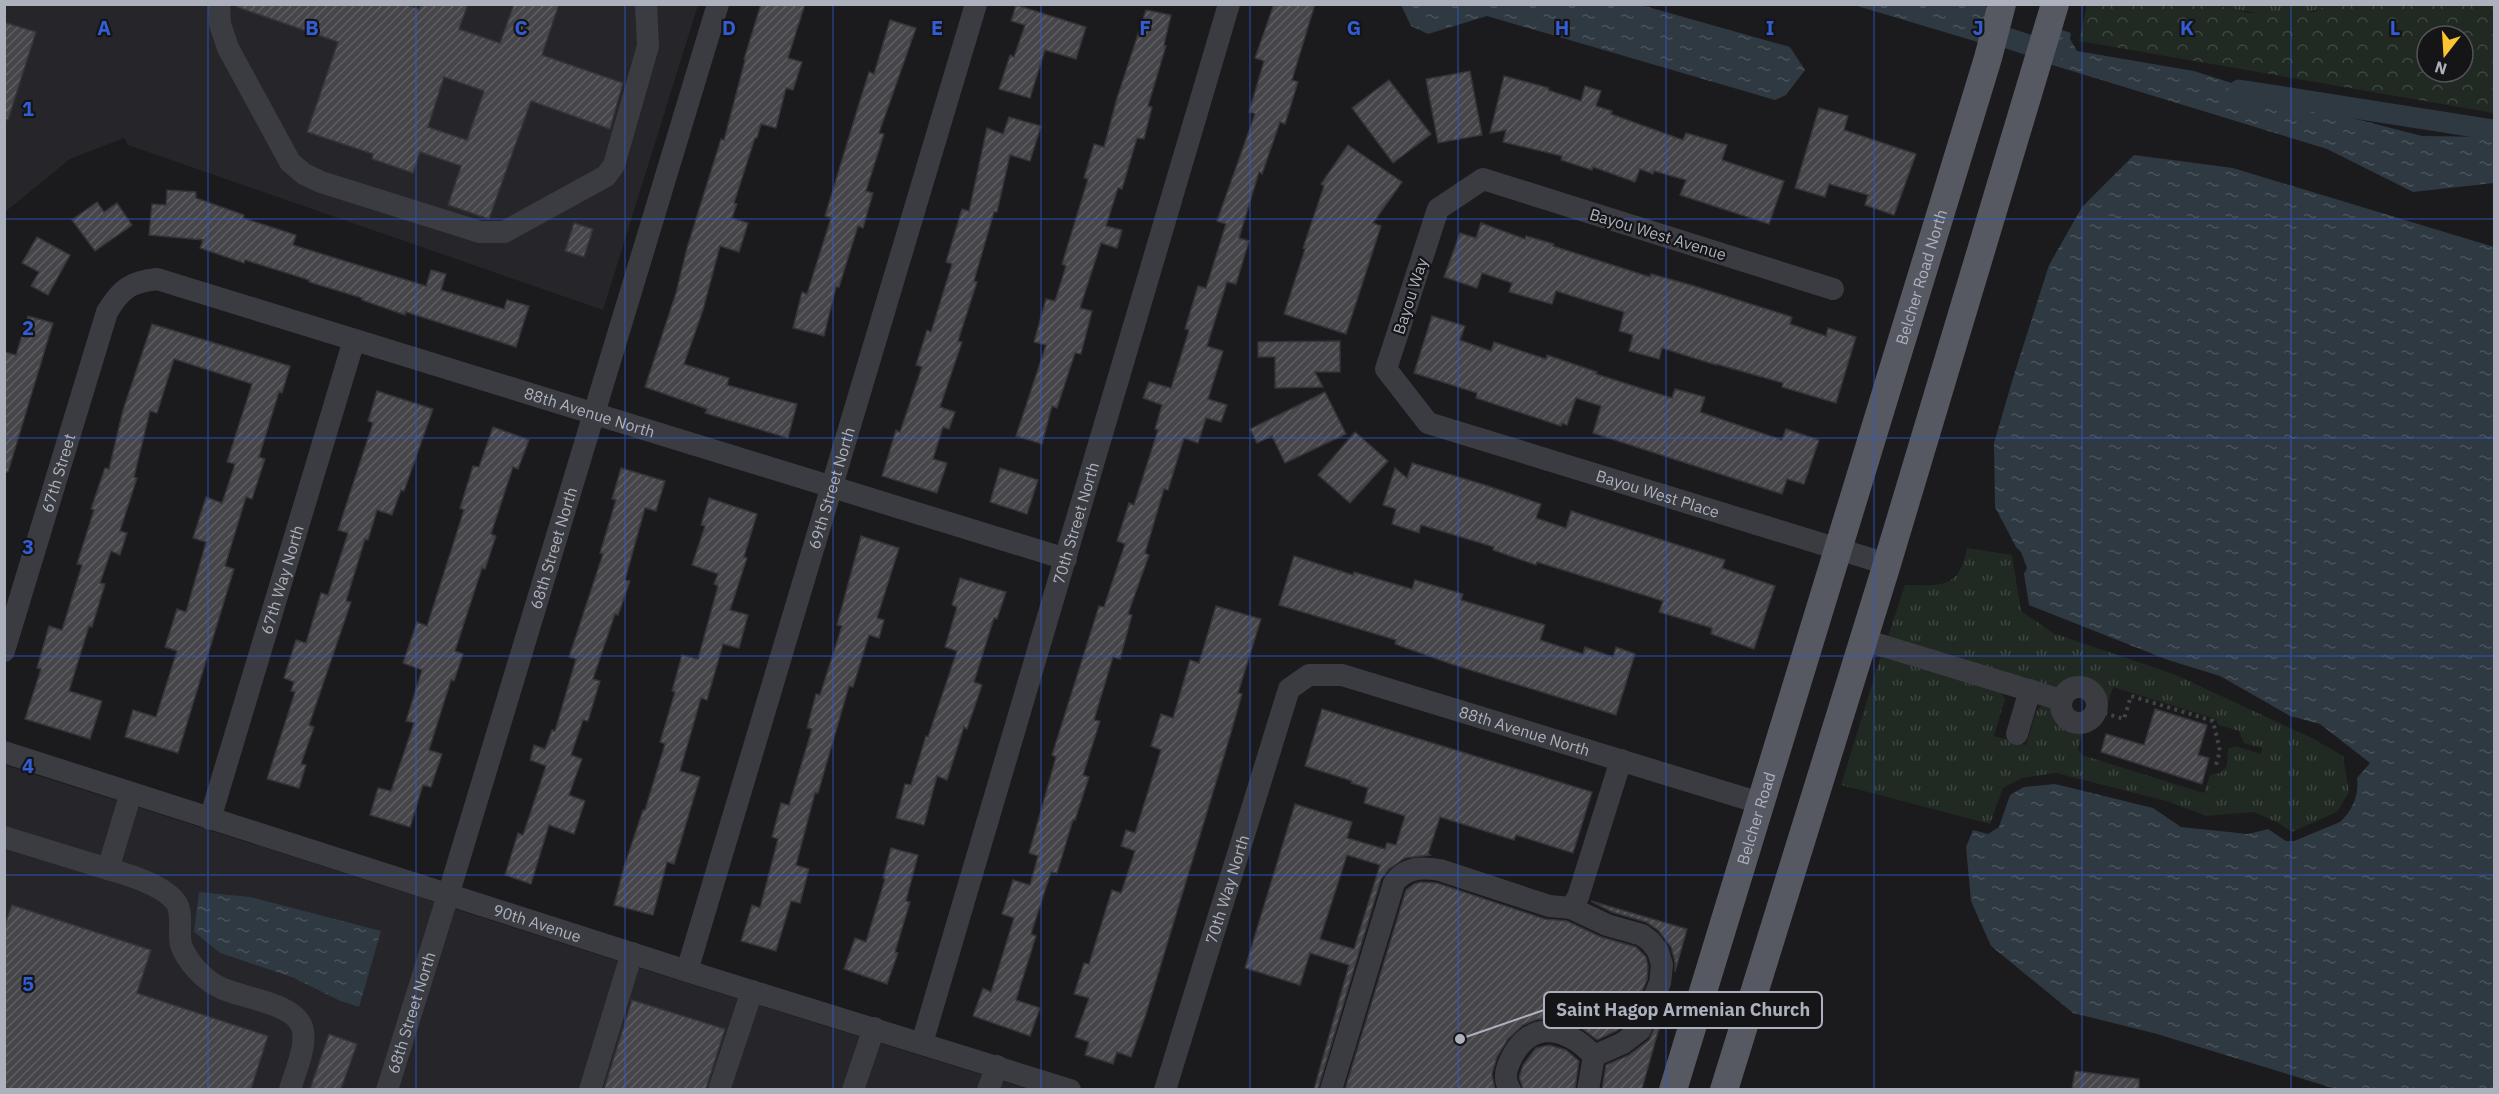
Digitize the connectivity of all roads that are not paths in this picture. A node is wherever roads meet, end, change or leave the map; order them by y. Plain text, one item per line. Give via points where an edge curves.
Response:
1 (219, 4) edge
2 (645, 4) edge
3 (718, 4) edge
4 (976, 4) edge
5 (1229, 4) edge
6 (2002, 4) edge
7 (2054, 9) edge
8 (1483, 179) joint
9 (1833, 289) dead end
10 (117, 296) joint
11 (354, 340) junction
12 (593, 413) junction
13 (1428, 423) joint
14 (831, 486) junction
15 (1838, 549) junction
16 (1065, 559) junction
17 (1887, 564) junction
18 (1864, 640) junction
19 (4, 651) edge
20 (1289, 689) joint
21 (2030, 690) junction
22 (2097, 711) road end
23 (2017, 734) dead end
24 (4, 752) edge
25 (1621, 760) junction
26 (131, 793) junction
27 (1760, 803) junction
28 (210, 819) junction
29 (4, 837) edge
30 (108, 869) junction
31 (449, 894) junction
32 (1571, 908) junction
33 (632, 953) junction
34 (687, 971) junction
35 (752, 991) junction
36 (874, 1028) junction
37 (922, 1043) junction
38 (1594, 1056) junction
39 (997, 1066) junction
40 (290, 1089) edge
41 (387, 1089) edge
42 (590, 1089) edge
43 (719, 1089) edge
44 (853, 1089) edge
45 (988, 1089) edge
46 (1070, 1089) edge
47 (1165, 1089) edge
48 (1331, 1089) edge
49 (1510, 1089) edge
50 (1588, 1089) edge
51 (1674, 1089) edge
52 (1724, 1089) edge

1 - 2 street via 220,24 228,48 290,162 304,174 480,232 504,232 606,176 614,165 648,46
3 - 12 street, 68th Street North
4 - 14 street, 69th Street North
5 - 16 street, 70th Street North
6 - 15 main road, Belcher Road North
7 - 17 main road
8 - 9 street, Bayou West Avenue
8 - 13 street, Bayou Way via 1438,209 1386,369
10 - 11 street, 88th Avenue North via 137,281 157,279
10 - 19 street, 67th Street via 107,312
11 - 12 street, 88th Avenue North
11 - 28 street, 67th Way North
12 - 14 street, 88th Avenue North
12 - 31 street, 68th Street North
13 - 15 street, Bayou West Place
14 - 16 street, 88th Avenue North
14 - 34 street, 69th Street North
15 - 17 street, Bayou West Place
15 - 27 main road, Belcher Road
16 - 37 street, 70th Street North
17 - 18 main road
18 - 21 street
18 - 52 main road
20 - 25 street, 88th Avenue North via 1310,675 1342,675
20 - 47 street, 70th Way North
21 - 22 street via 2061,700 2064,716 2074,723 2091,720
21 - 23 street
24 - 26 street, 90th Avenue
25 - 27 street, 88th Avenue North
25 - 32 street via 1578,897
26 - 28 street, 90th Avenue
26 - 30 street
27 - 51 main road, Belcher Road
28 - 31 street, 90th Avenue
29 - 30 street
30 - 40 street via 150,885 178,905 181,945 204,977 220,988 295,1015 302,1026 303,1040
31 - 33 street, 90th Avenue
31 - 41 street, 68th Street North
32 - 38 street via 1607,925 1642,935 1658,951 1662,965 1660,983 1640,1030
32 - 48 street via 1549,906 1440,870 1422,867 1402,873 1394,883
33 - 34 street, 90th Avenue
33 - 42 street
34 - 35 street, 90th Avenue
35 - 36 street, 90th Avenue
35 - 43 street
36 - 37 street, 90th Avenue
36 - 44 street
37 - 39 street, 90th Avenue
38 - 49 street via 1569,1036 1552,1030 1538,1032 1517,1047 1506,1071
38 - 50 street
39 - 45 street
39 - 46 street, 90th Avenue

